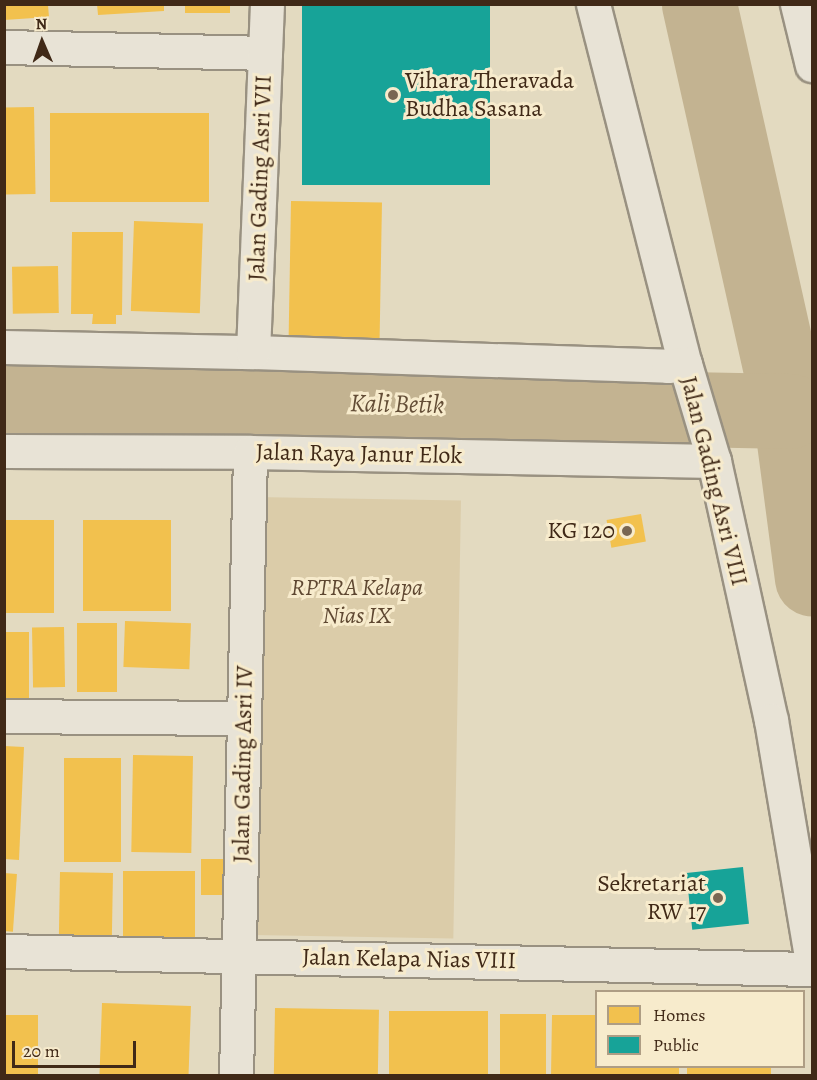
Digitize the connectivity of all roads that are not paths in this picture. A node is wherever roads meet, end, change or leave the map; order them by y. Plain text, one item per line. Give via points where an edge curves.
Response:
1 (267, 4) edge
2 (593, 4) edge
3 (796, 4) edge
4 (4, 47) edge
5 (265, 53) junction
6 (813, 65) edge
7 (4, 347) edge
8 (253, 351) junction
9 (686, 367) junction
10 (4, 451) edge
11 (250, 452) junction
12 (712, 456) junction
13 (4, 716) edge
14 (244, 718) junction
15 (4, 951) edge
16 (238, 955) junction
17 (813, 962) edge
18 (813, 969) edge
19 (236, 1076) edge

1 - 5 street, Jalan Gading Asri VII
2 - 9 street, Jalan Gading Asri VIII
3 - 6 street
4 - 5 street
5 - 8 street, Jalan Gading Asri VII
7 - 8 street
8 - 9 street
9 - 12 street, Jalan Gading Asri VIII
10 - 11 street, Jalan Raya Janur Elok
11 - 12 street, Jalan Raya Janur Elok
11 - 14 street, Jalan Gading Asri IV
12 - 17 street, Jalan Gading Asri VIII via 771,720
13 - 14 street
14 - 16 street, Jalan Gading Asri IV
15 - 16 street, Jalan Kelapa Nias VIII
16 - 18 street, Jalan Kelapa Nias VIII
16 - 19 street, Jalan Gading Asri IV

